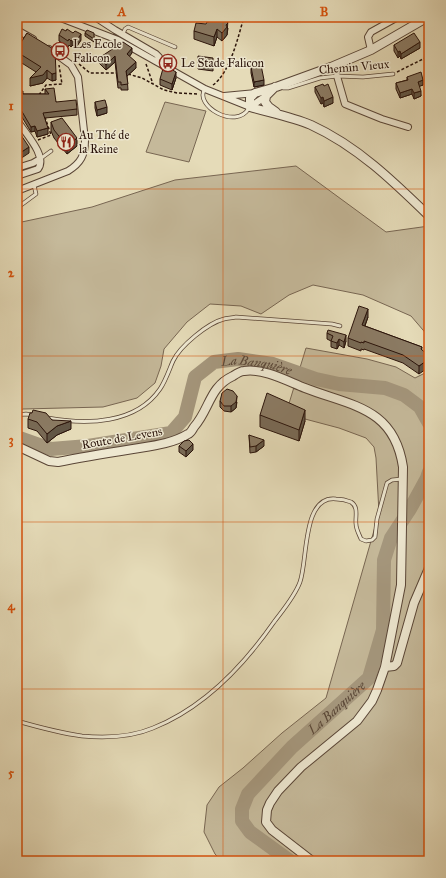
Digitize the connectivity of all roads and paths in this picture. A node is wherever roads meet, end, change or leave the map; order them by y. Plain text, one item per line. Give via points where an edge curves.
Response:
1 (58, 17) edge
2 (95, 17) edge
3 (244, 17) edge
4 (398, 17) edge
5 (428, 17) edge
6 (17, 30) edge
7 (123, 35) junction
8 (175, 47) dead end
9 (371, 50) junction
10 (61, 56) junction
11 (429, 56) edge
12 (144, 60) dead end
13 (76, 61) dead end
14 (158, 62) junction
15 (118, 73) edge
16 (126, 74) edge
17 (393, 74) joint
18 (337, 76) junction
19 (153, 84) junction
20 (198, 85) junction
21 (278, 86) junction
22 (204, 91) junction
23 (255, 93) junction
24 (37, 96) edge
25 (222, 96) junction
26 (265, 99) junction
27 (250, 107) junction
28 (280, 115) junction
29 (44, 116) edge
30 (17, 120) edge
31 (408, 127) dead end
32 (32, 143) junction
33 (51, 151) dead end
34 (40, 159) junction
35 (17, 168) edge
36 (17, 176) edge
37 (34, 184) junction
38 (17, 191) edge
39 (17, 208) edge
40 (429, 216) edge
41 (340, 326) dead end
42 (17, 415) edge
43 (34, 415) edge
44 (42, 417) edge
45 (17, 446) edge
46 (404, 479) junction
47 (429, 568) edge
48 (386, 667) junction
49 (17, 721) edge
50 (312, 861) edge

1 - 14 street via 118,40
2 - 7 street
3 - 20 path via 224,74 214,85 202,81
4 - 9 street via 371,32 368,37
5 - 9 street
6 - 10 street
7 - 8 lane via 128,27
7 - 14 street via 156,54 159,57
9 - 21 street
10 - 24 path via 59,61 62,84 46,85
10 - 37 street via 72,65 78,77 85,148 80,162 75,167
11 - 17 path, Chemin Vieux
12 - 19 path
13 - 15 path via 90,73
14 - 20 street
16 - 19 path
17 - 18 lane, Chemin Vieux
18 - 21 lane, Chemin Vieux via 320,78 288,88
18 - 31 street via 345,104
19 - 22 path via 176,93
20 - 22 street
21 - 23 street
21 - 26 street
22 - 25 street
22 - 27 lane via 207,106 221,115 231,118 243,116
23 - 25 street
23 - 26 street
23 - 27 street via 250,98
25 - 27 street
26 - 27 street
26 - 28 street via 269,107
27 - 28 street
28 - 40 street via 310,125 356,151
29 - 32 path via 51,135
30 - 32 street
32 - 34 street
33 - 34 lane
34 - 35 street
34 - 36 street via 38,169
37 - 38 street
37 - 39 lane via 36,194
41 - 44 lane via 236,317 224,319 196,335 179,351 160,390 134,412 119,418 101,420 57,420
42 - 43 lane
45 - 46 street, Route de Levens via 49,461 58,462 170,442 189,434 201,419 218,386 244,370 267,373 368,411 383,423 394,438 401,452
46 - 48 street, Route de Levens via 401,585
46 - 49 lane via 387,483 372,540 361,539 352,503 333,498 319,504 312,515 303,573 295,592 259,644 242,663 207,696 188,709 154,728 120,736 82,736
47 - 48 street via 414,603 397,663
48 - 50 street via 372,701 357,721 301,767 278,791 267,810 266,822 272,830

